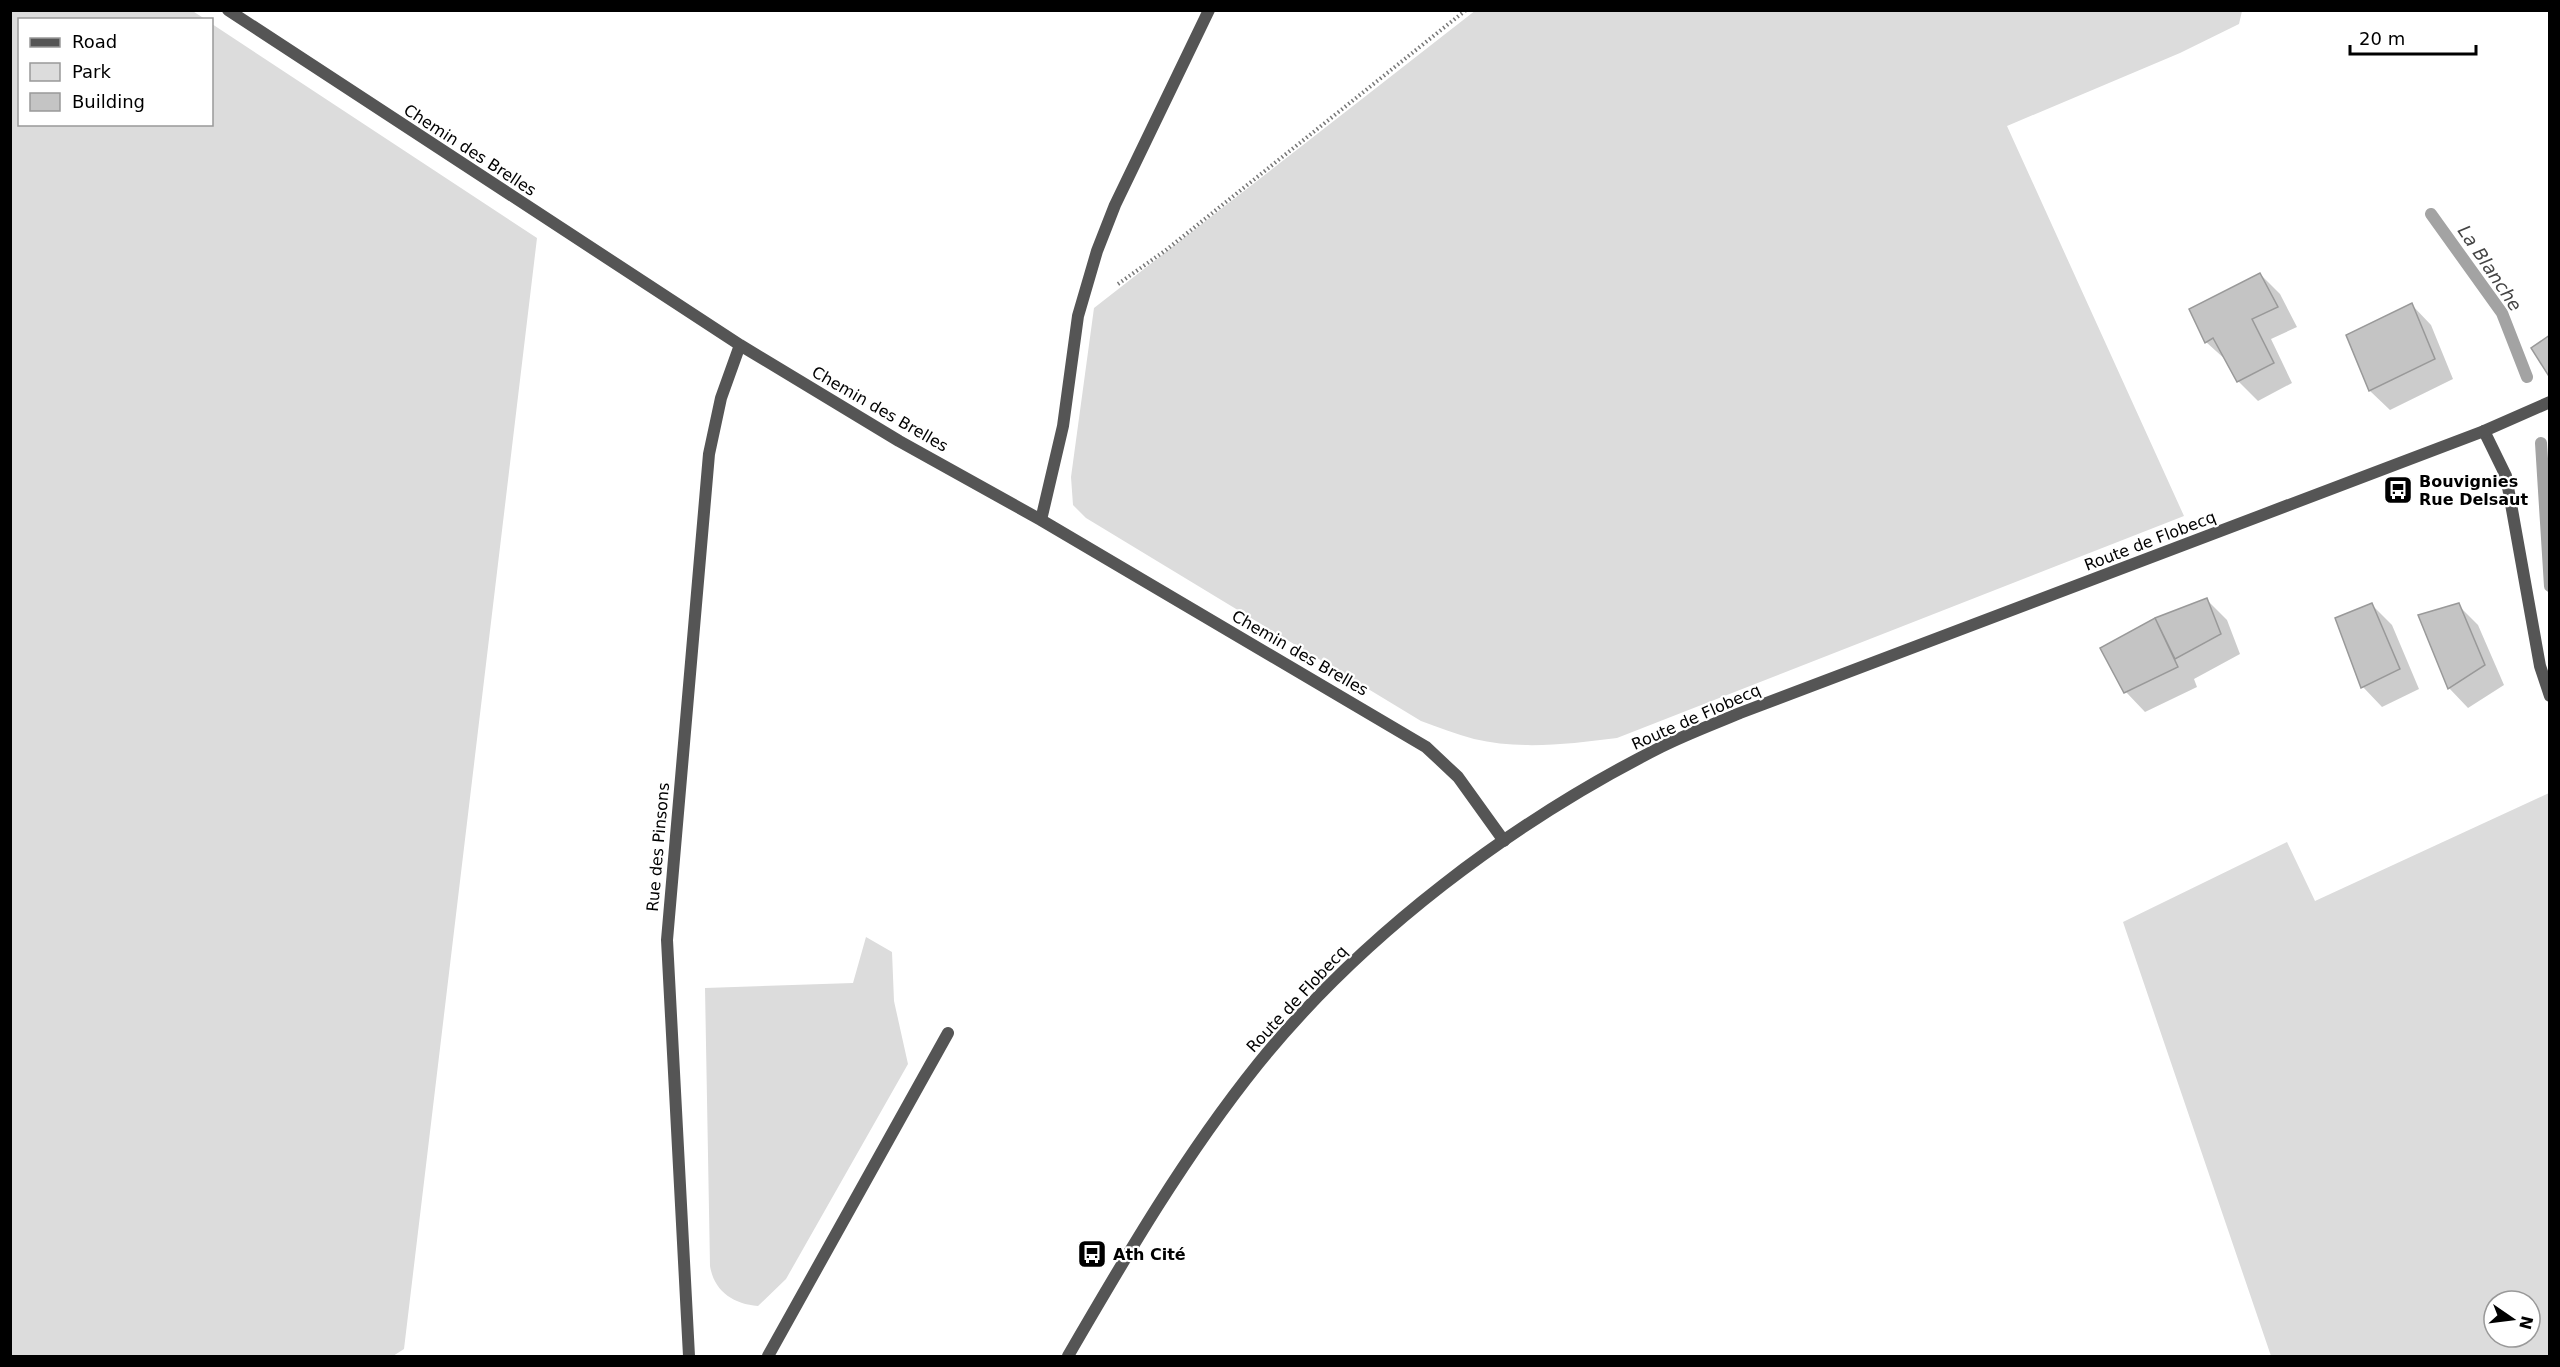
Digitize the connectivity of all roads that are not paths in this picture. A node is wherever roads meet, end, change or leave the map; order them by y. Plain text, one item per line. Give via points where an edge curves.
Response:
1 (228, 10) edge
2 (1209, 10) edge
3 (740, 345) junction
4 (2550, 402) edge
5 (2484, 431) junction
6 (1041, 520) junction
7 (2550, 696) edge
8 (1504, 841) junction
9 (948, 1033) dead end
10 (689, 1356) edge
11 (768, 1356) edge
12 (1068, 1356) edge

1 - 3 street, Chemin des Brelles
2 - 6 street via 1115,205 1097,251 1078,316 1063,426
3 - 6 street, Chemin des Brelles via 899,441
3 - 10 street, Rue des Pinsons via 721,399 709,454 667,940
4 - 5 street, Route de Flobecq
5 - 7 street via 2506,476 2540,666
5 - 8 street, Route de Flobecq via 1740,713 1662,747
6 - 8 street, Chemin des Brelles via 1426,747 1458,777
8 - 12 street, Route de Flobecq via 1372,944 1307,1007 1258,1064 1193,1151
9 - 11 street

